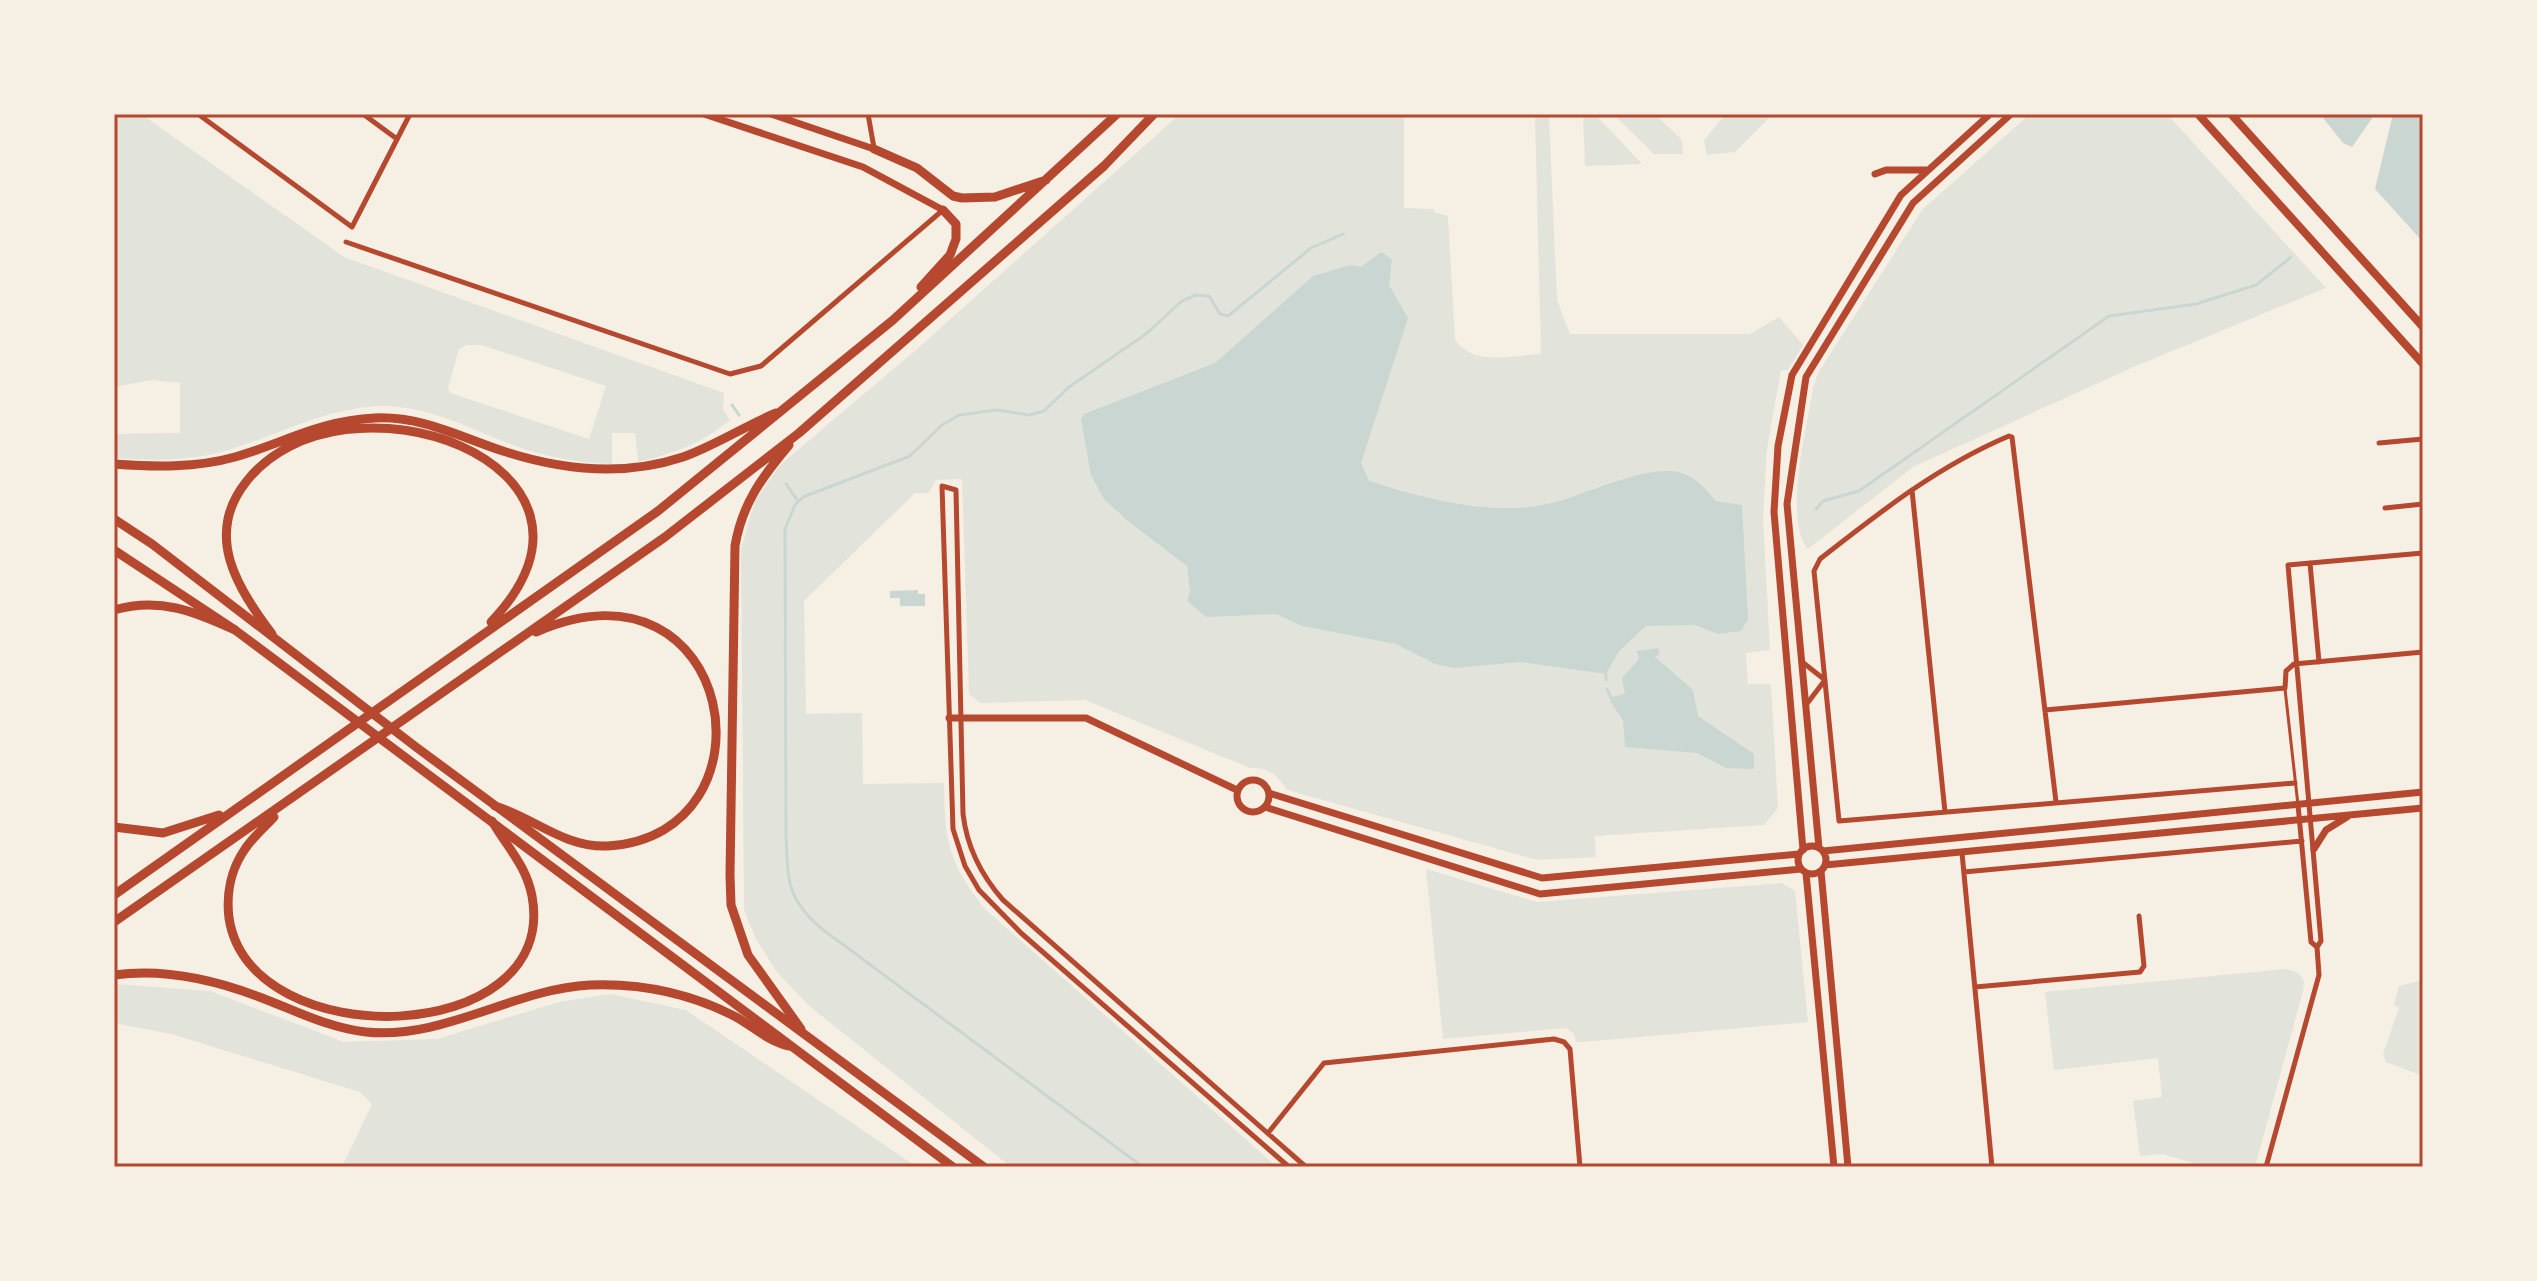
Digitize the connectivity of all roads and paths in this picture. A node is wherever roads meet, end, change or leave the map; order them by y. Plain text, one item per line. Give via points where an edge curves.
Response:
1 (198, 114) edge
2 (363, 114) edge
3 (410, 114) edge
4 (704, 114) edge
5 (771, 114) edge
6 (868, 114) edge
7 (1117, 114) edge
8 (1154, 114) edge
9 (1990, 114) edge
10 (2011, 114) edge
11 (2198, 114) edge
12 (2231, 114) edge
13 (397, 139) junction
14 (874, 149) junction
15 (1926, 170) junction
16 (1875, 174) dead end
17 (1051, 178) junction
18 (943, 210) junction
19 (346, 242) dead end
20 (893, 320) junction
21 (2423, 327) edge
22 (2423, 364) edge
23 (789, 407) junction
24 (799, 433) junction
25 (2423, 439) edge
26 (2379, 443) dead end
27 (114, 464) edge
28 (1911, 489) junction
29 (2423, 504) edge
30 (2385, 508) dead end
31 (114, 519) edge
32 (114, 550) edge
33 (2423, 553) edge
34 (2310, 563) junction
35 (114, 610) edge
36 (235, 630) junction
37 (272, 634) junction
38 (475, 638) junction
39 (519, 640) junction
40 (2423, 652) edge
41 (1801, 661) junction
42 (2319, 662) junction
43 (2297, 664) junction
44 (1825, 680) junction
45 (2285, 688) junction
46 (1806, 705) junction
47 (2045, 710) junction
48 (949, 718) junction
49 (963, 718) junction
50 (2295, 783) junction
51 (1237, 790) junction
52 (2423, 792) edge
53 (1269, 793) junction
54 (2056, 802) junction
55 (287, 803) junction
56 (2309, 804) junction
57 (2298, 805) junction
58 (495, 806) junction
59 (1265, 807) junction
60 (2423, 808) edge
61 (1945, 812) junction
62 (228, 814) junction
63 (2352, 814) junction
64 (2310, 818) junction
65 (2300, 819) junction
66 (492, 821) junction
67 (114, 827) edge
68 (2302, 841) junction
69 (2314, 849) junction
70 (1821, 850) junction
71 (1801, 852) junction
72 (1962, 853) junction
73 (1823, 868) junction
74 (1804, 871) junction
75 (1964, 872) junction
76 (1542, 878) junction
77 (1540, 894) junction
78 (114, 895) edge
79 (2139, 916) dead end
80 (114, 922) edge
81 (2317, 947) junction
82 (114, 975) edge
83 (1101, 985) junction
84 (1975, 987) junction
85 (1092, 995) junction
86 (801, 1029) junction
87 (789, 1046) junction
88 (1257, 1123) junction
89 (1249, 1132) junction
90 (1268, 1133) junction
91 (953, 1167) edge
92 (984, 1167) edge
93 (1289, 1167) edge
94 (1306, 1167) edge
95 (1580, 1167) edge
96 (1834, 1167) edge
97 (1848, 1167) edge
98 (1992, 1167) edge
99 (2266, 1167) edge

1 - 13 street via 352,227
2 - 13 street
3 - 13 street
4 - 18 street via 863,167
5 - 14 street
6 - 14 street
7 - 17 main road
8 - 24 main road via 1104,166
9 - 15 street
10 - 41 street via 1913,203 1806,377 1787,498
11 - 22 main road
12 - 21 main road
14 - 17 main road via 917,168 962,198 995,197
15 - 16 street
15 - 71 street via 1894,206 1798,361 1783,418 1774,512
17 - 20 main road
18 - 19 street via 761,366 730,374
18 - 20 main road via 956,224 954,247
20 - 23 main road
23 - 27 main road via 684,457 613,469 538,463 458,432 385,418 310,428 235,457 186,466
23 - 38 main road via 658,511
24 - 39 main road
24 - 86 main road via 751,494 735,546 730,875 731,905 748,955
25 - 26 street
28 - 44 street via 1820,559 1814,571
28 - 47 street via 1965,455 2012,437
28 - 61 street
29 - 30 street
31 - 37 main road
32 - 36 main road
33 - 34 street
34 - 42 street
34 - 43 street via 2288,565
35 - 36 main road via 173,606
36 - 66 main road
37 - 38 main road via 233,577 225,533 230,509 247,480 269,458 312,437 403,428 464,449 506,473 528,503 534,546 529,566 510,602
37 - 58 main road
38 - 62 main road
39 - 55 main road
39 - 58 main road via 561,621 606,614 646,622 664,632 696,662 712,692 718,732 714,761 701,791 683,813 640,840 582,844
40 - 42 street
41 - 44 street
41 - 46 street
42 - 43 street
43 - 45 street via 2286,671
43 - 56 street
44 - 46 street
44 - 61 street via 1839,821
45 - 47 street
45 - 50 lane
46 - 70 street
47 - 54 street
48 - 49 street
48 - 49 street via 940,490 951,486 956,490
48 - 85 street via 953,829 971,878 999,912
49 - 51 street via 1086,718
49 - 83 street via 964,824 981,871 1003,900
50 - 54 street
50 - 57 lane
51 - 53 street via 1257,780
51 - 59 street via 1244,810
52 - 56 street
53 - 59 street
53 - 76 street
54 - 61 street
55 - 66 main road via 234,869 228,890 231,933 240,954 263,976 313,1005 358,1016 418,1015 455,1006 486,993 519,963 528,945 532,896 519,859
55 - 80 main road
56 - 57 street
56 - 64 street
57 - 65 street
57 - 70 street
58 - 86 main road
59 - 77 street
60 - 63 street
62 - 67 main road via 163,833
62 - 78 main road
63 - 64 street
63 - 69 street via 2326,830
64 - 65 street
64 - 69 street
65 - 68 street
65 - 72 street
66 - 87 main road
68 - 75 street
68 - 81 street via 2311,942
69 - 81 street via 2321,940
70 - 71 street
70 - 73 street
71 - 74 street
71 - 76 street
72 - 73 street
72 - 75 street
73 - 74 street
73 - 97 street
74 - 77 street
74 - 96 street
75 - 84 street
76 - 77 street
79 - 84 street via 2144,966 2140,972
81 - 99 street via 2319,975
82 - 87 main road via 198,979 367,1032 433,1026 557,988 656,988 693,996
83 - 85 street
83 - 88 street
84 - 98 street
85 - 89 street
86 - 92 main road
87 - 91 main road
88 - 89 street
88 - 90 street
89 - 93 street
90 - 94 street
90 - 95 street via 1324,1063 1560,1040 1570,1049

